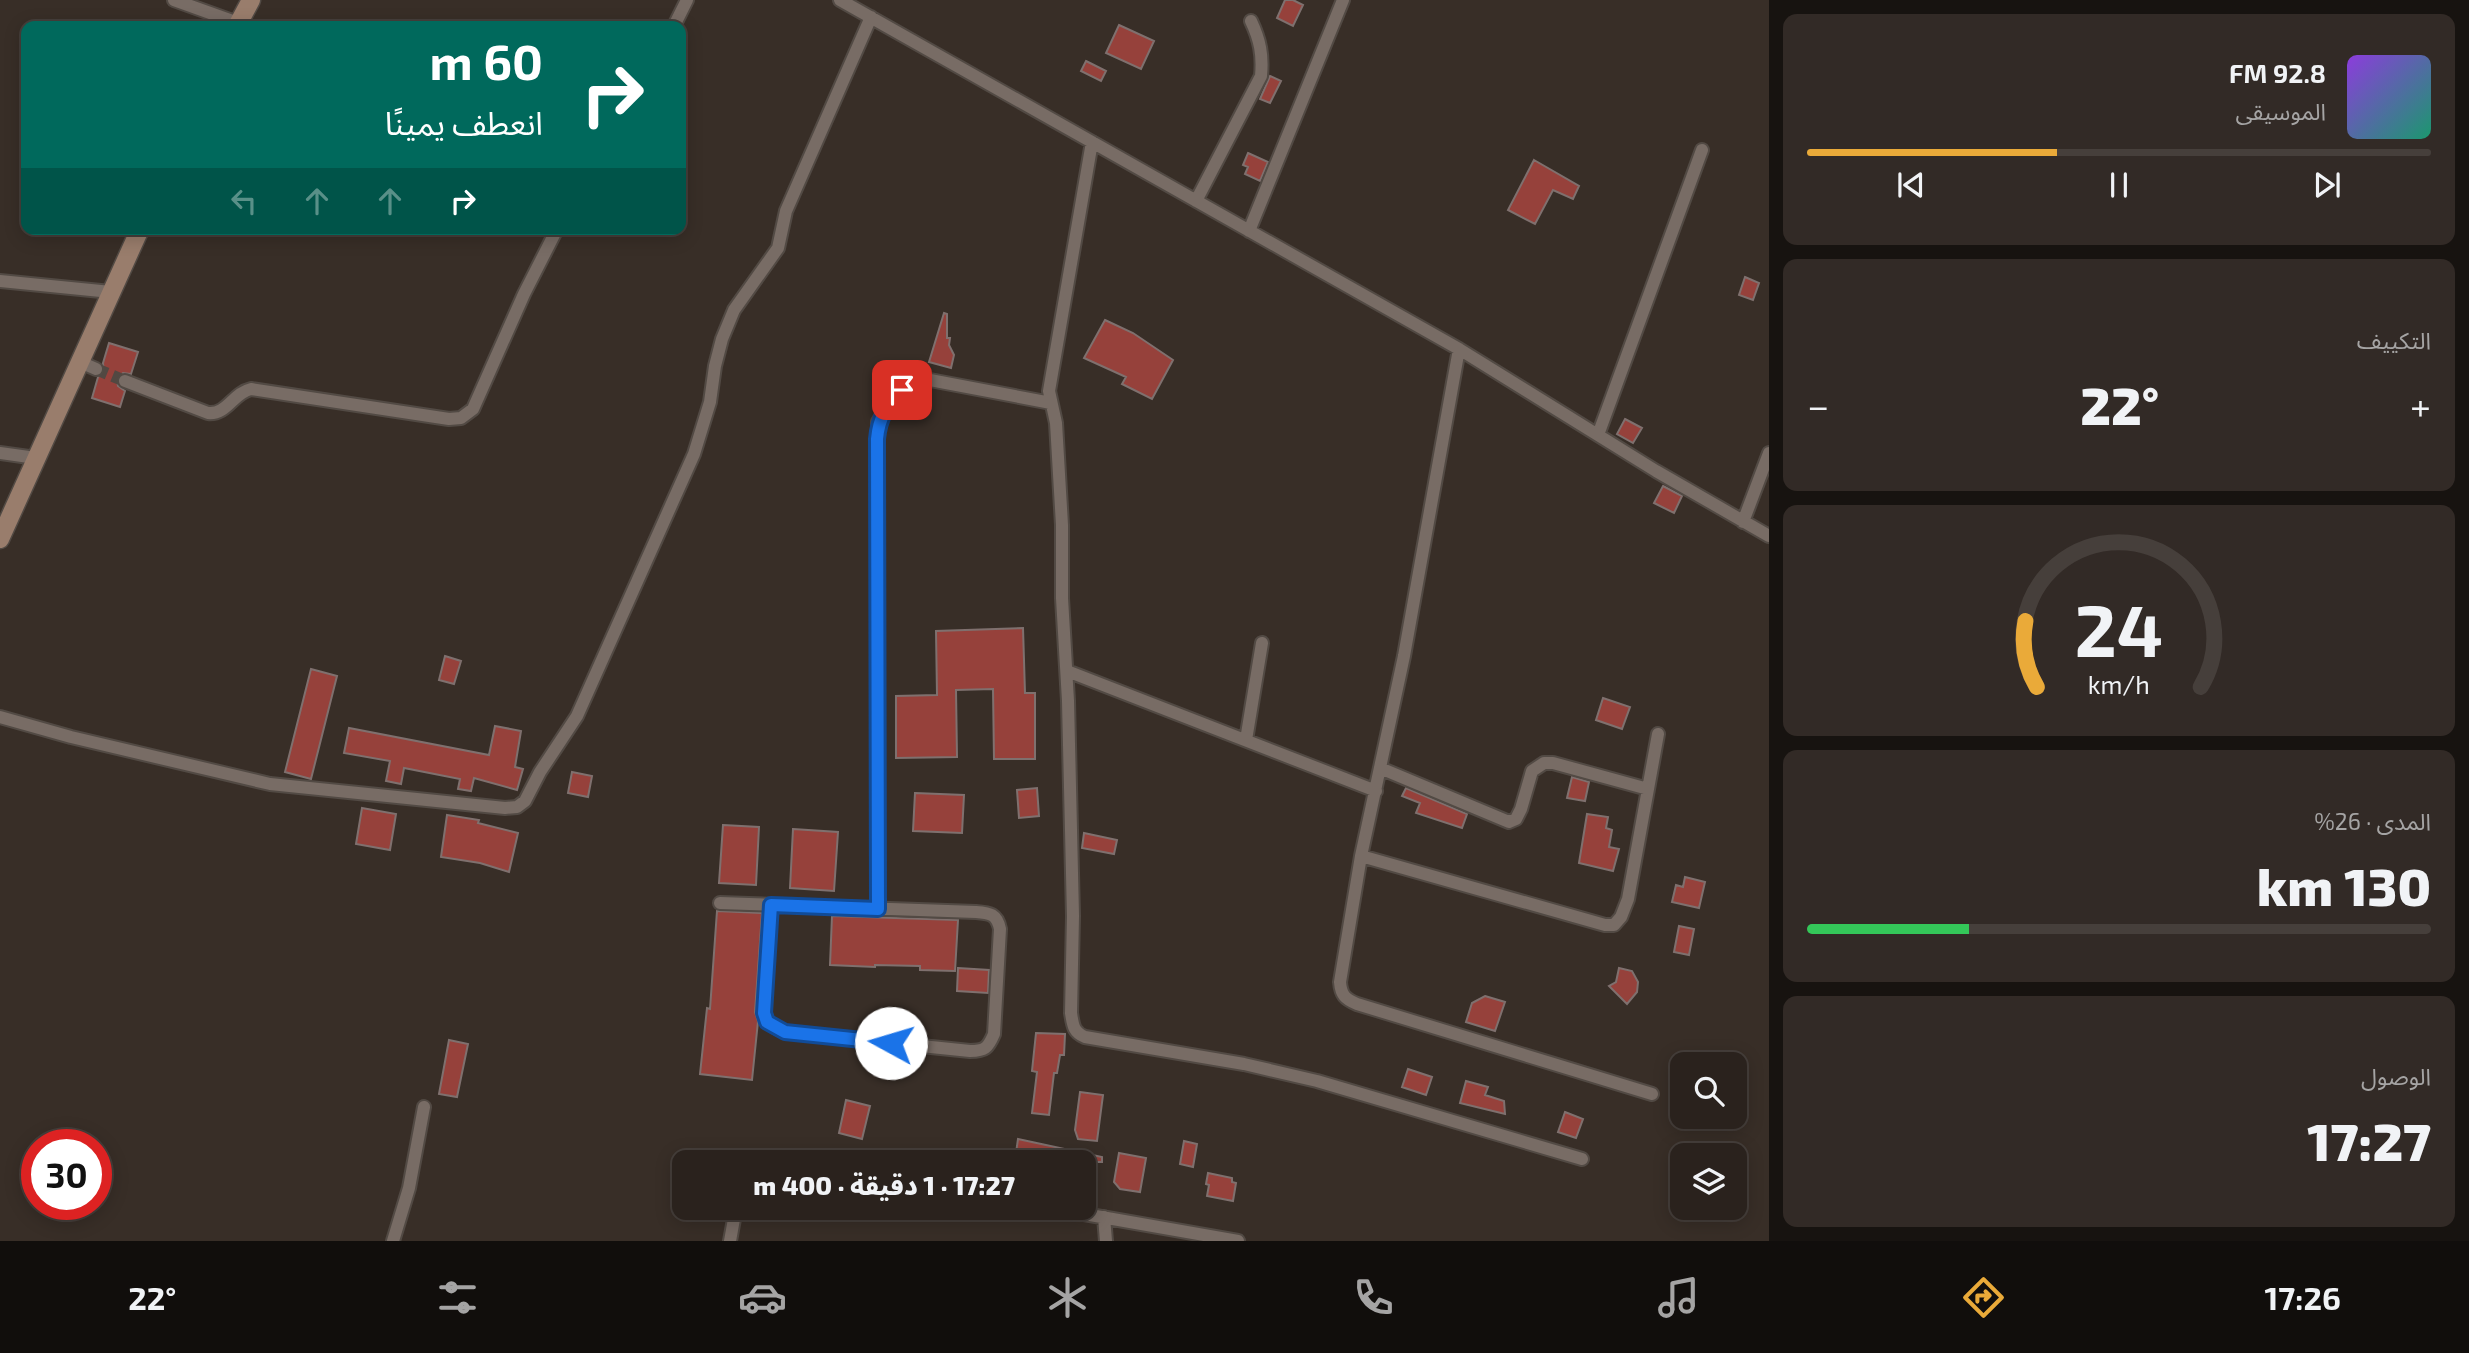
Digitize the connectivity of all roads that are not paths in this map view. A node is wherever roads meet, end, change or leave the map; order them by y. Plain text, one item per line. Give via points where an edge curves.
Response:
1 (174, 0) edge
2 (251, 0) edge
3 (687, 0) edge
4 (840, 0) edge
5 (1343, 0) edge
6 (871, 17) junction
7 (227, 21) edge
8 (239, 21) edge
9 (676, 21) edge
10 (1251, 21) dead end
11 (1092, 142) junction
12 (1702, 150) dead end
13 (1196, 201) junction
14 (1249, 231) junction
15 (137, 235) edge
16 (554, 235) edge
17 (0, 281) edge
18 (111, 292) junction
19 (1459, 349) junction
20 (125, 381) tunnel mouth
21 (1051, 403) junction
22 (1598, 435) junction
23 (0, 453) edge
24 (1769, 453) edge
25 (36, 458) junction
26 (1743, 522) junction
27 (1769, 536) edge
28 (0, 539) edge
29 (1262, 643) dead end
30 (1067, 671) junction
31 (0, 717) edge
32 (1658, 734) dead end
33 (1246, 740) junction
34 (1380, 768) junction
35 (1648, 789) junction
36 (1376, 791) junction
37 (1361, 856) junction
38 (720, 903) dead end
39 (771, 905) junction
40 (878, 909) junction
41 (1651, 1094) dead end
42 (424, 1107) dead end
43 (1582, 1159) dead end
44 (1096, 1216) edge
45 (1104, 1217) junction
46 (734, 1220) edge
47 (393, 1241) edge
48 (730, 1241) edge
49 (1106, 1241) edge
50 (1238, 1241) edge

1 - 7 street
2 - 8 street
3 - 9 street
4 - 6 street
5 - 14 street
6 - 11 street
6 - 31 street via 786,211 778,248 734,310 722,339 694,454 654,547 577,716 525,801 505,808 270,784
10 - 13 street via 1263,56 1261,76
11 - 13 street
11 - 21 street via 1051,372
12 - 22 street
13 - 14 street
14 - 19 street
15 - 18 street
16 - 20 street via 473,410 461,418 251,389 236,395 217,414
17 - 18 street
18 - 25 street via 88,365
19 - 22 street
19 - 34 street
21 - 30 street via 1056,423
21 - 40 street via 930,380 902,390 878,422
22 - 26 street
23 - 25 street
24 - 26 street
25 - 28 street
26 - 27 street
29 - 33 street
30 - 33 street
30 - 43 street via 1071,1013 1077,1033 1318,1081
32 - 35 street
33 - 36 street
34 - 35 street via 1509,822 1516,820 1521,810 1532,771 1544,763
34 - 36 street
35 - 37 street via 1628,899 1614,925
36 - 37 street
37 - 41 street via 1340,982 1347,1000
38 - 39 street
39 - 40 street
39 - 40 street via 764,1013 773,1027 785,1032 970,1051 988,1047 994,1034 998,919 991,913
42 - 47 street via 409,1188
44 - 45 street
45 - 49 street
45 - 50 street
46 - 48 street

